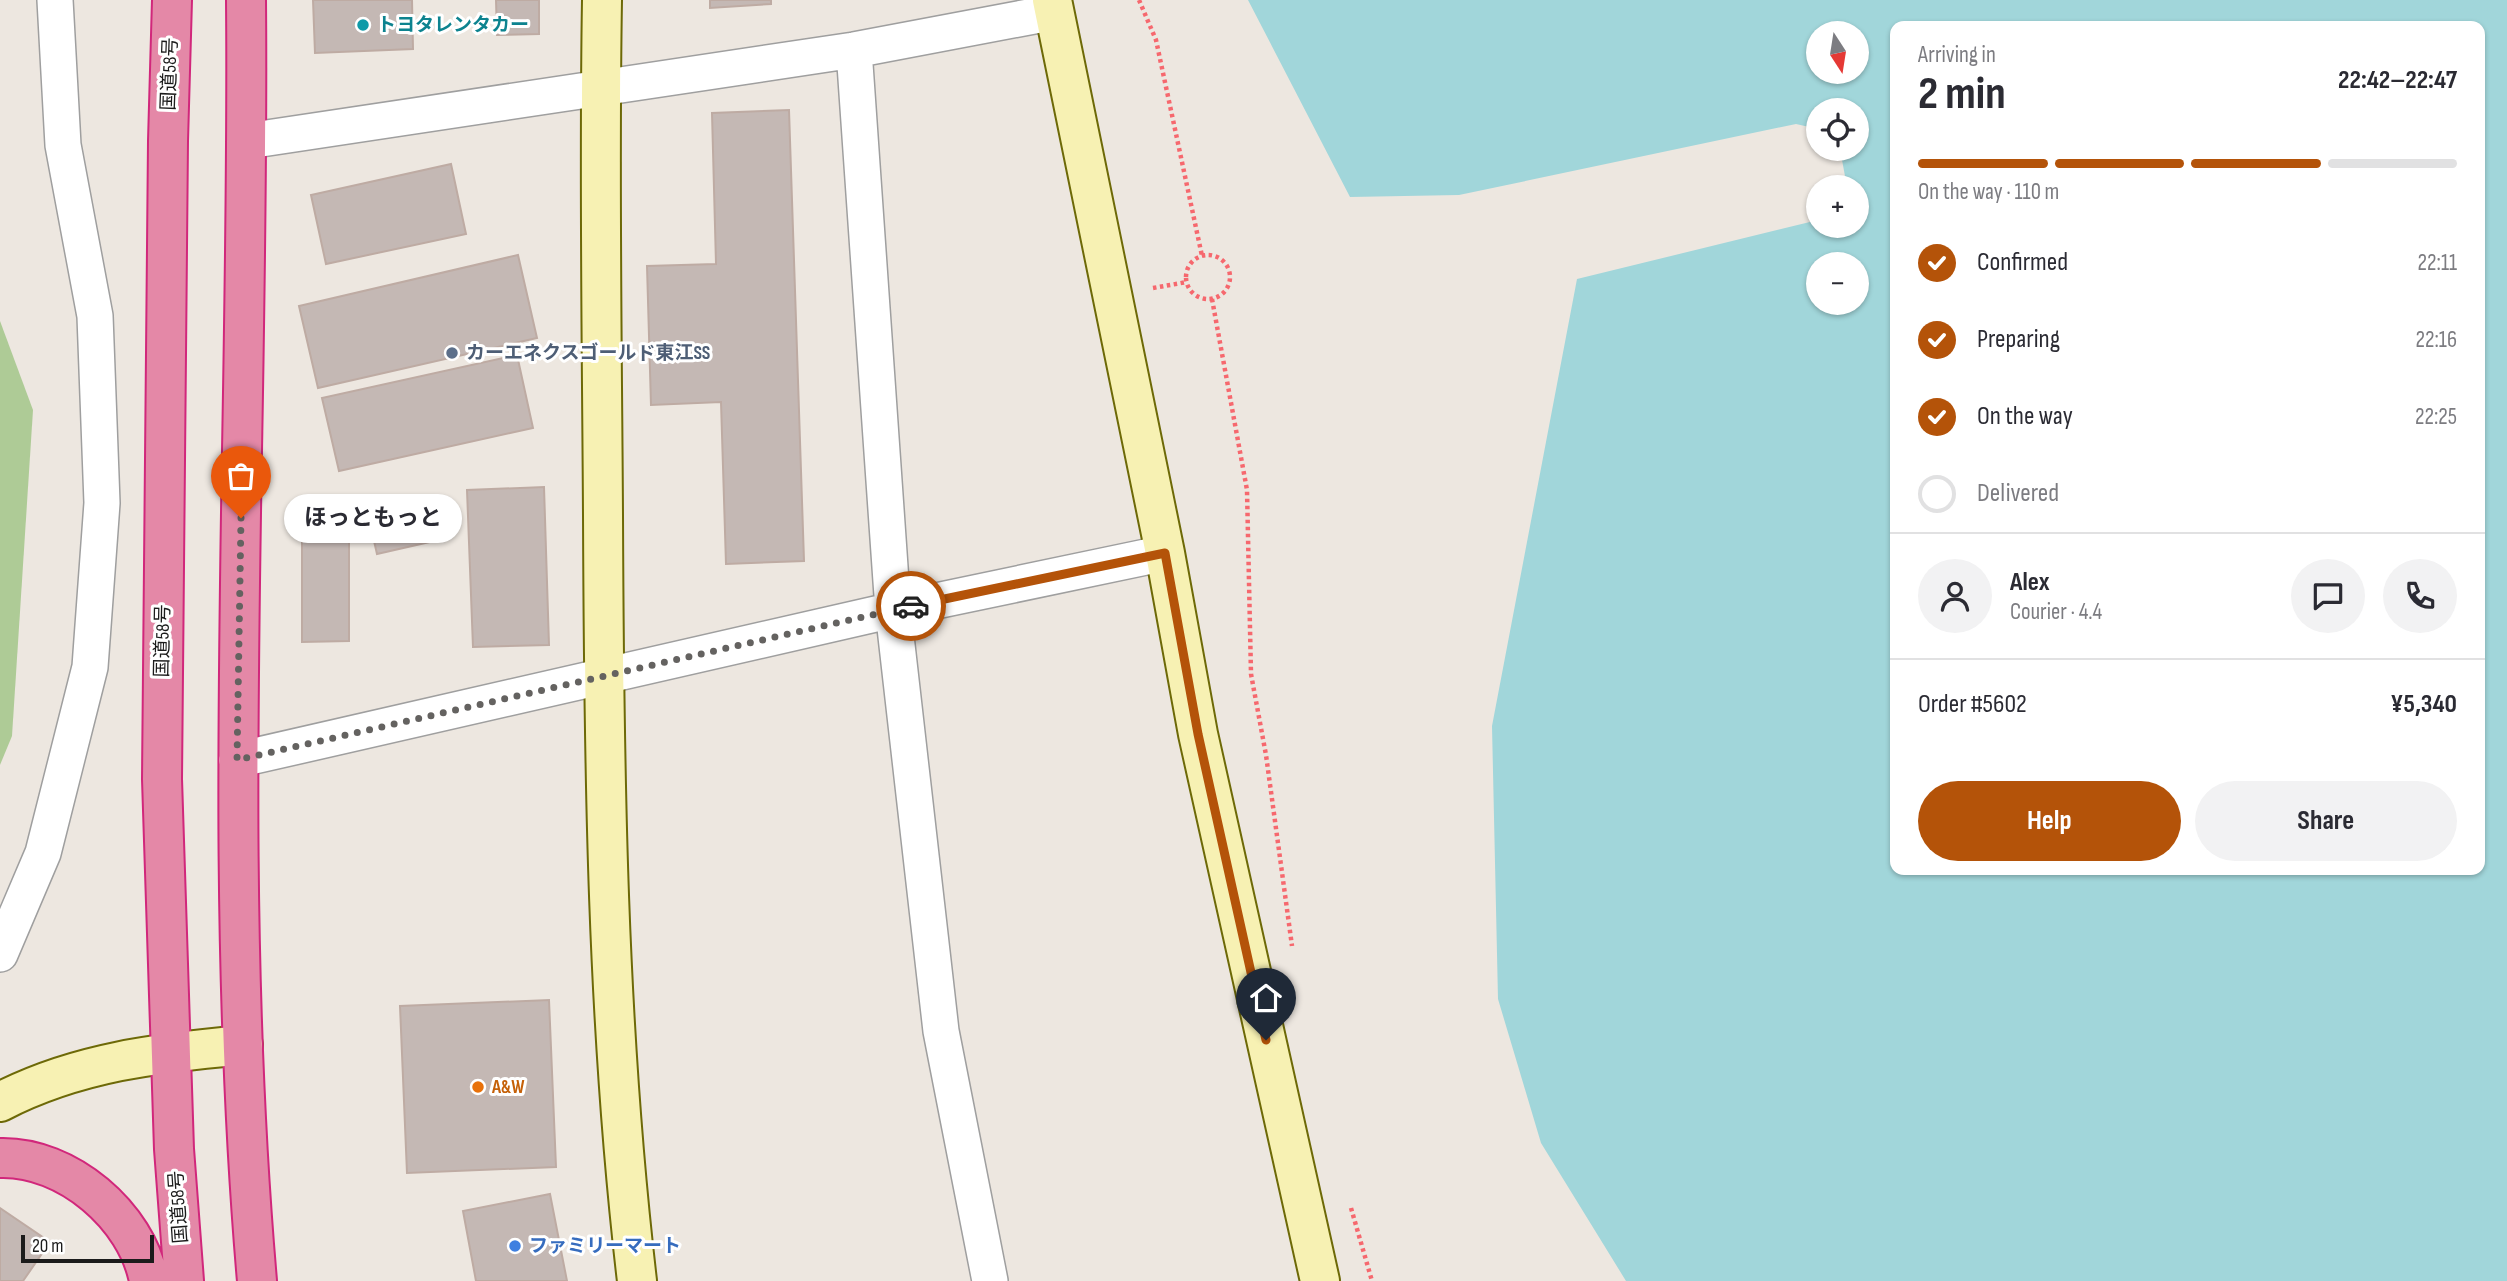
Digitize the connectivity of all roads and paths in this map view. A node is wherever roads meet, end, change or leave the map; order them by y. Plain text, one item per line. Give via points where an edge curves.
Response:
1 (55, 0) edge
2 (172, 0) edge
3 (246, 0) edge
4 (602, 0) edge
5 (1139, 0) edge
6 (1054, 6) edge
7 (854, 50) junction
8 (600, 88) junction
9 (247, 141) junction
10 (1202, 256) junction
11 (1212, 299) junction
12 (1165, 553) junction
13 (893, 610) junction
14 (604, 679) junction
15 (237, 760) junction
16 (1293, 952) dead end
17 (0, 954) edge
18 (243, 1045) junction
19 (171, 1052) junction
20 (0, 1102) edge
21 (0, 1158) edge
22 (1349, 1200) dead end
23 (149, 1281) edge
24 (184, 1281) edge
25 (257, 1281) edge
26 (637, 1281) edge
27 (990, 1281) edge
28 (1320, 1281) edge
29 (1372, 1281) edge

1 - 17 street via 63,145 95,316 102,503 90,667 43,853
2 - 19 highway, 国道58号 via 162,779
3 - 9 highway
4 - 8 street
5 - 10 path via 1156,40
6 - 7 street
6 - 12 street
7 - 8 street
7 - 13 street
8 - 9 street
8 - 14 street
9 - 15 highway
10 - 11 path via 1188,267 1187,282 1194,294
10 - 11 path via 1220,258 1229,269 1227,290
11 - 16 path via 1247,490 1251,674
12 - 13 street
12 - 28 street via 1198,734
13 - 14 street
13 - 27 street via 941,1031
14 - 15 street
14 - 26 street via 608,922 625,1176
15 - 18 highway
18 - 19 street
18 - 25 highway via 245,1146
19 - 20 street via 81,1069
19 - 24 highway, 国道58号
21 - 23 highway via 46,1164 79,1182 111,1208 145,1258
22 - 29 path

